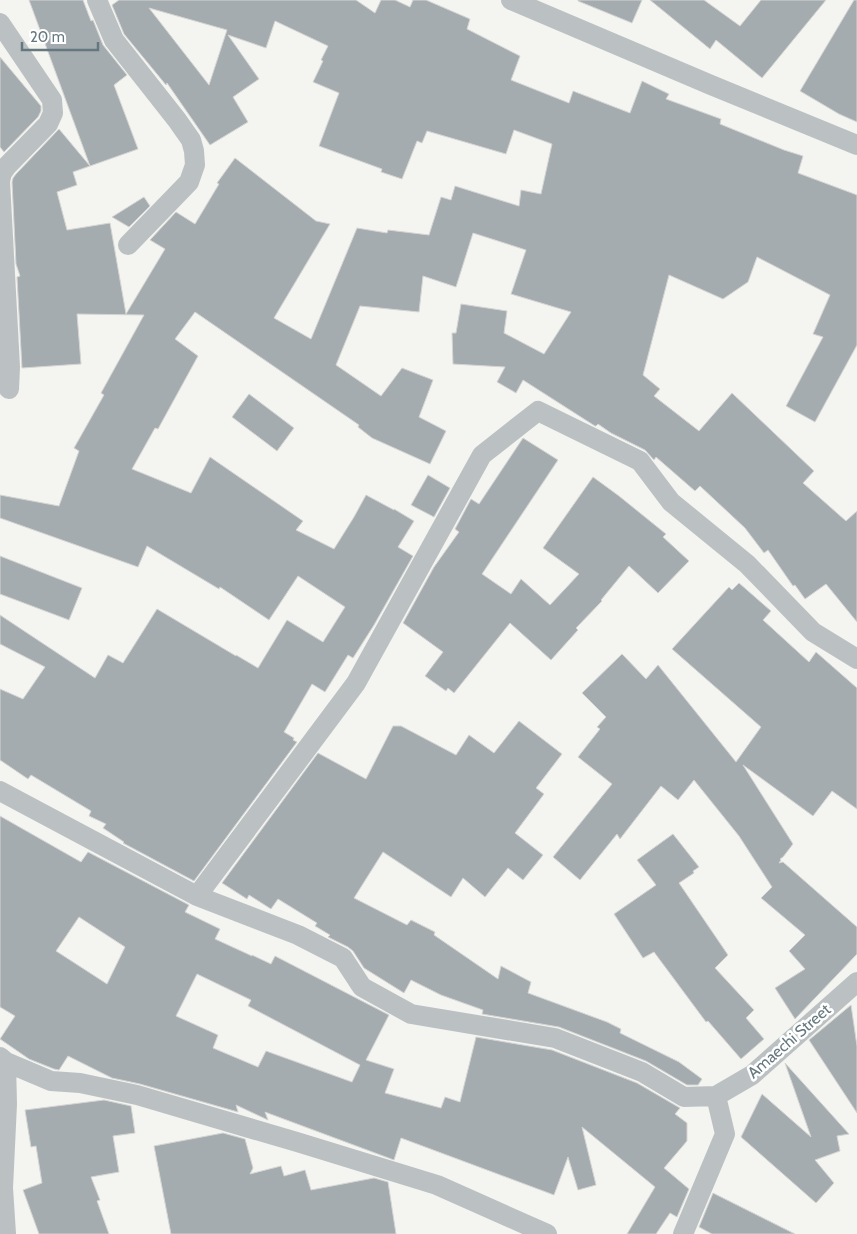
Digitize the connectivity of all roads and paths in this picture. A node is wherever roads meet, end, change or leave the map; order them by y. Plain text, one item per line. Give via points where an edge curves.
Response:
1 (98, 0) edge
2 (511, 0) edge
3 (0, 23) edge
4 (857, 145) edge
5 (128, 245) dead end
6 (8, 389) dead end
7 (857, 659) edge
8 (0, 791) edge
9 (197, 896) junction
10 (857, 982) edge
11 (3, 1060) edge
12 (716, 1096) junction
13 (6, 1234) edge
14 (548, 1234) edge
15 (684, 1234) edge

1 - 5 street via 114,40 177,120 191,140 194,151 195,165 189,182
2 - 4 street
3 - 6 street via 52,100 53,113 48,124 6,166 0,181 10,367
7 - 9 street via 813,632 747,564 671,502 640,461 538,411 482,455 356,683
8 - 9 street
9 - 12 street via 298,935 343,958 362,987 411,1014 555,1038 642,1072 684,1097
10 - 12 street, Amaechi Street via 752,1075
11 - 13 street
11 - 14 street via 51,1081 80,1083 137,1095 437,1185
12 - 15 street via 725,1134

